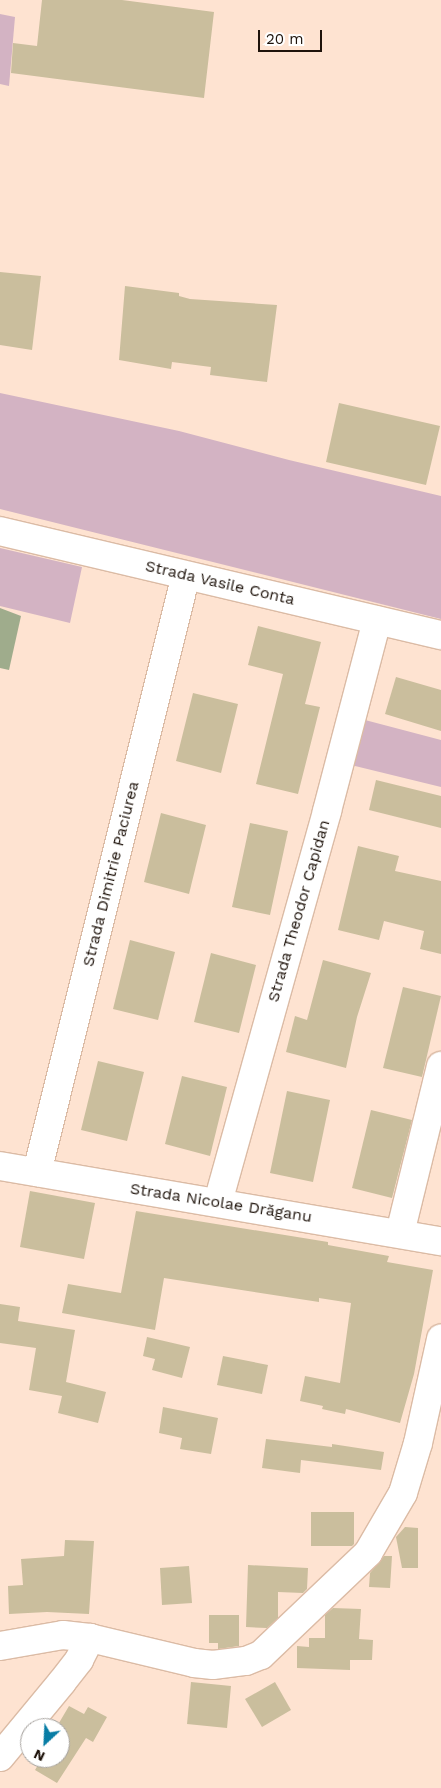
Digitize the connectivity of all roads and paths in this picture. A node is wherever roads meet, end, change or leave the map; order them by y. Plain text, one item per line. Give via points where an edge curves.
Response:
1 (0, 531) edge
2 (186, 575) junction
3 (377, 620) junction
4 (441, 635) edge
5 (441, 1066) edge
6 (0, 1166) edge
7 (37, 1172) junction
8 (218, 1202) junction
9 (400, 1233) junction
10 (441, 1240) edge
11 (441, 1339) edge
12 (90, 1638) junction
13 (0, 1646) edge
14 (0, 1757) edge

1 - 2 street, Strada Vasile Conta
2 - 3 street, Strada Vasile Conta
2 - 7 street, Strada Dimitrie Paciurea
3 - 4 street, Strada Vasile Conta
3 - 8 street, Strada Theodor Capidan
5 - 9 street
6 - 7 street, Strada Nicolae Drăganu
7 - 8 street, Strada Nicolae Drăganu
8 - 9 street, Strada Nicolae Drăganu
9 - 10 street, Strada Nicolae Drăganu
11 - 12 street via 418,1443 403,1493 368,1553 261,1654 246,1661 213,1665
12 - 13 street via 63,1635
12 - 14 street via 79,1660

